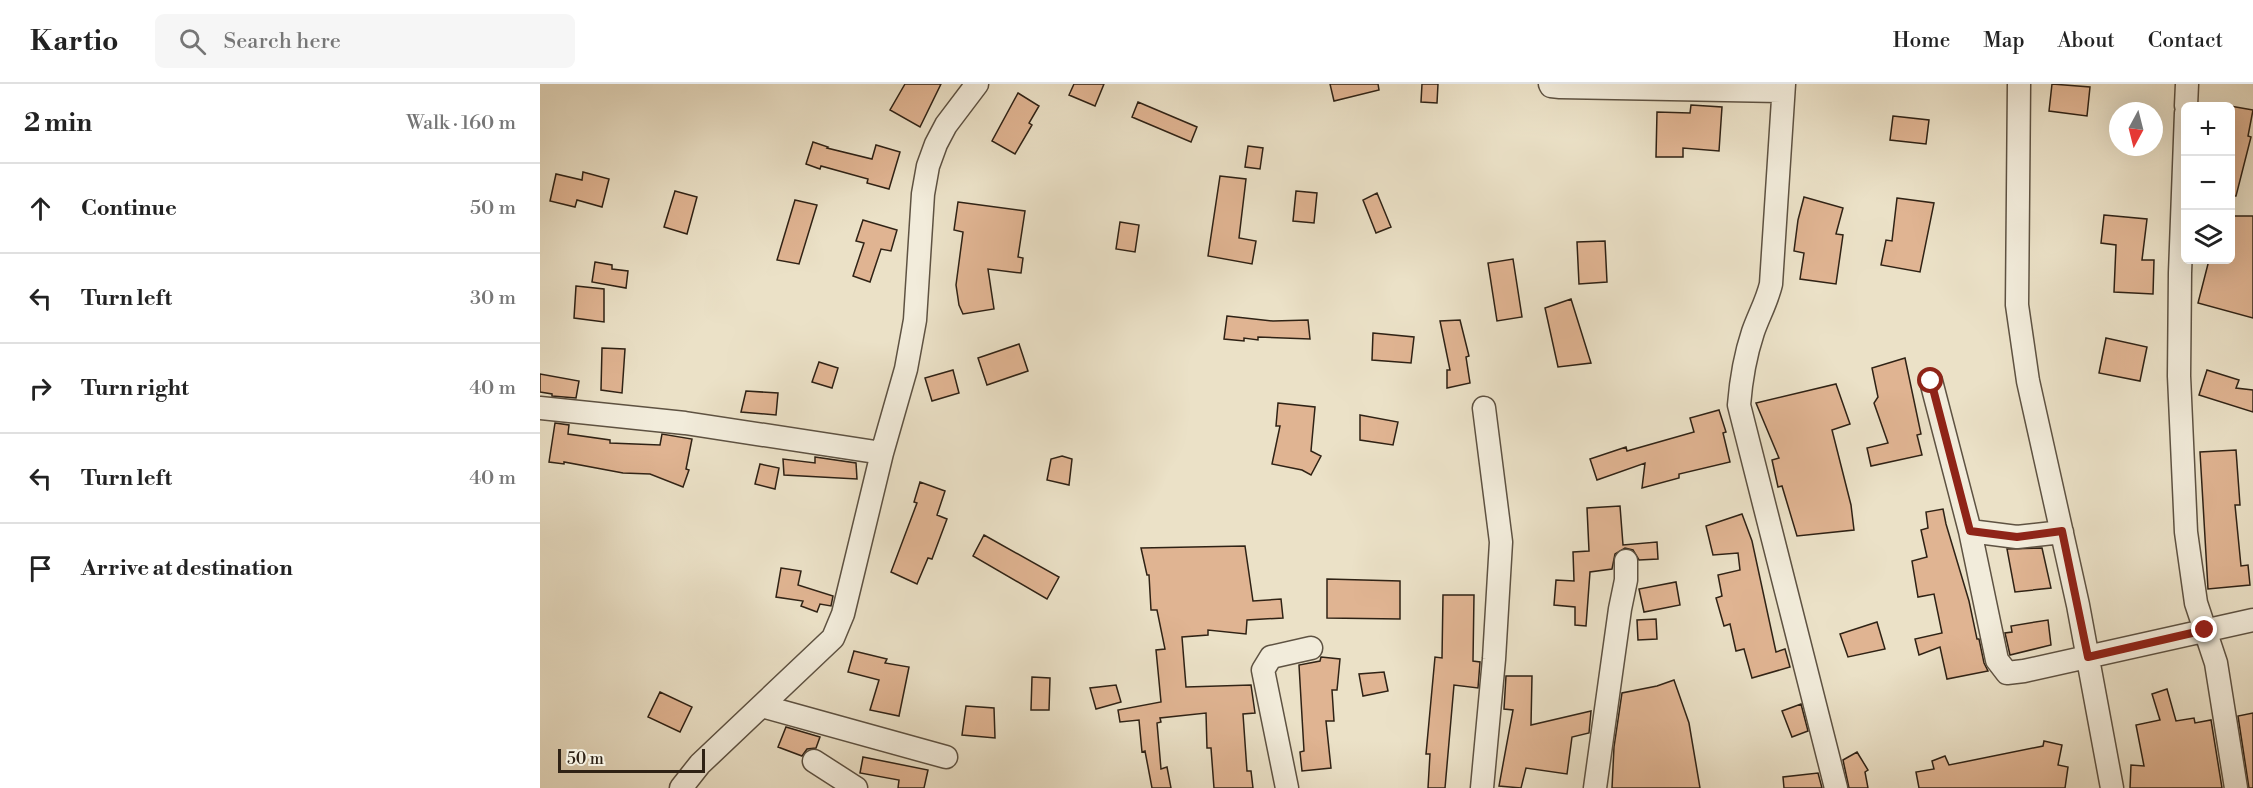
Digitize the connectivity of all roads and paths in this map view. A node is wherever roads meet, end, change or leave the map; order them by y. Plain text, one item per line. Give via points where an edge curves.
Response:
1 (977, 84) edge
2 (1550, 84) edge
3 (2019, 84) edge
4 (2187, 84) edge
5 (1784, 88) edge
6 (2186, 102) edge
7 (2184, 156) edge
8 (1931, 381) dead end
9 (540, 408) edge
10 (1484, 408) dead end
11 (882, 453) junction
12 (1970, 531) junction
13 (2062, 531) junction
14 (1626, 561) dead end
15 (2253, 620) edge
16 (2205, 630) junction
17 (1311, 648) dead end
18 (2088, 657) junction
19 (762, 706) junction
20 (946, 757) dead end
21 (814, 760) dead end
22 (681, 788) edge
23 (855, 788) edge
24 (1287, 788) edge
25 (1482, 788) edge
26 (1595, 788) edge
27 (1836, 788) edge
28 (2112, 788) edge
29 (2236, 788) edge

1 - 11 street via 946,124 928,166 915,320 906,369
2 - 5 street
3 - 13 street via 2017,305 2028,381
4 - 6 street
5 - 27 street via 1771,284 1753,331 1741,377 1739,405
7 - 16 street via 2179,376 2186,532 2196,603
8 - 12 street
9 - 11 street via 685,423
10 - 25 street via 1501,542
11 - 19 street via 843,614 833,638
12 - 13 street via 2017,537
12 - 18 street via 1997,660 2007,673
13 - 18 street
14 - 26 street
15 - 16 street
16 - 18 street
16 - 29 street via 2216,663
17 - 24 street via 1272,657 1263,670
18 - 28 street
19 - 20 street
19 - 22 street via 700,764
21 - 23 street

